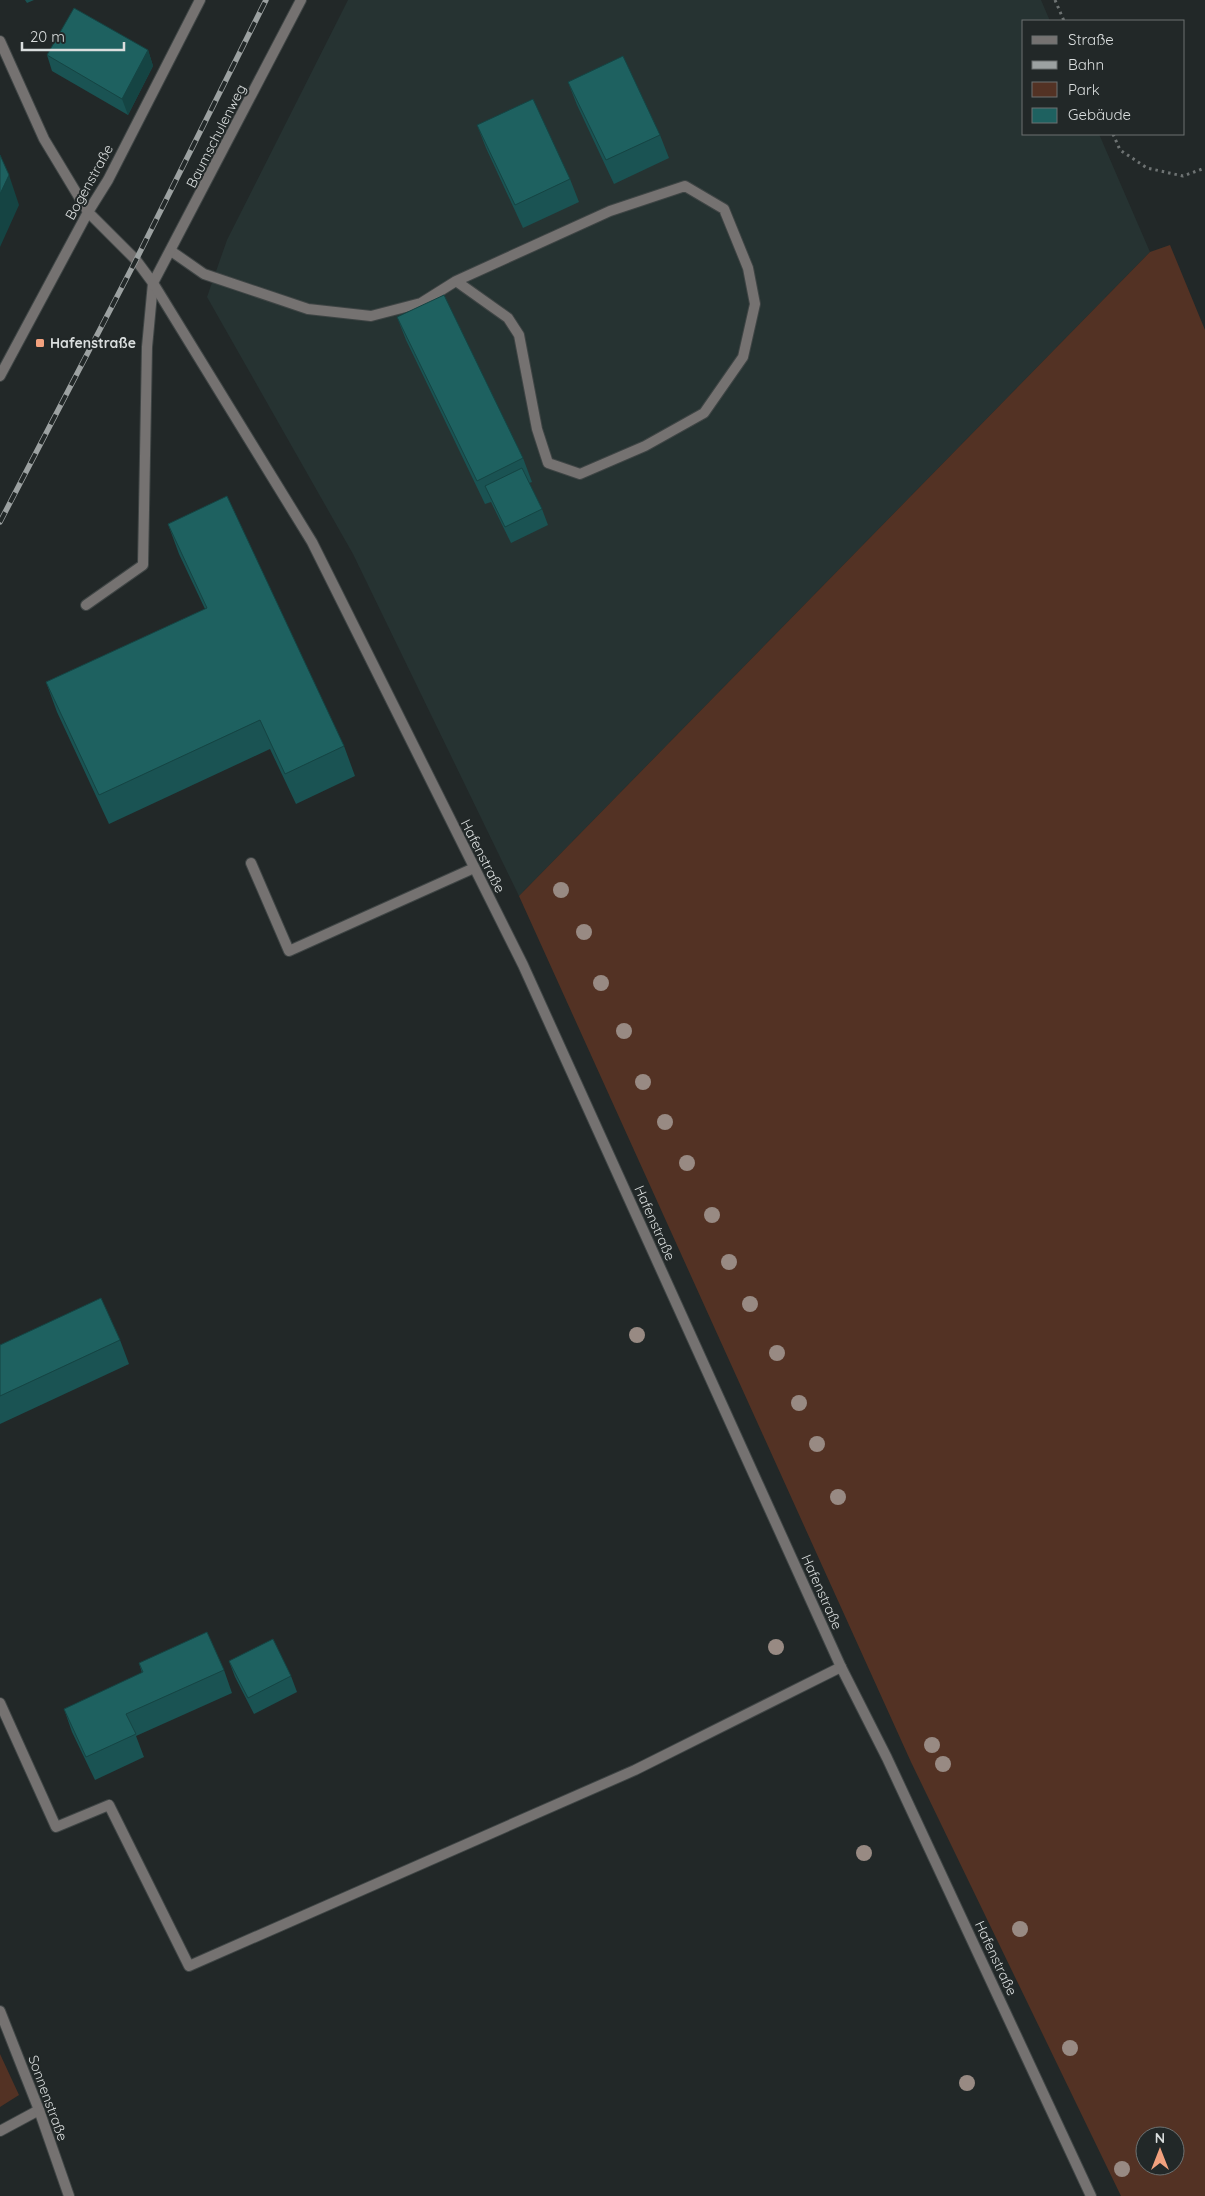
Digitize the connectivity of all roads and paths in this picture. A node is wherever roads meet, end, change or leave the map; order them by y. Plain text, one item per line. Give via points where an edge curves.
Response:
1 (200, 0) edge
2 (301, 0) edge
3 (1055, 0) edge
4 (1064, 20) edge
5 (0, 41) edge
6 (1113, 135) edge
7 (1205, 168) edge
8 (88, 212) junction
9 (171, 251) junction
10 (456, 282) junction
11 (154, 283) junction
12 (0, 376) edge
13 (86, 605) dead end
14 (251, 863) dead end
15 (474, 868) junction
16 (841, 1667) junction
17 (0, 1703) edge
18 (0, 2011) edge
19 (39, 2110) junction
20 (0, 2131) edge
21 (68, 2196) edge
22 (1091, 2196) edge

1 - 8 street, Bogenstraße via 108,180
2 - 9 street, Baumschulenweg
3 - 4 path
5 - 8 street, Hafenstraße via 44,139
6 - 7 path via 1120,150 1147,168 1183,176
8 - 11 street, Hafenstraße
8 - 12 street, Bogenstraße
9 - 10 street via 204,274 308,309 371,316 421,303
9 - 11 street, Baumschulenweg
10 - 10 street via 610,212 685,186 724,209 748,268 755,304 743,356 704,413 645,446 580,474 548,463 537,429 519,336 508,318
11 - 13 street via 146,347 143,565
11 - 15 street, Hafenstraße via 312,542
14 - 15 street via 289,951
15 - 16 street, Hafenstraße via 522,965
16 - 17 street via 635,1770 189,1966 109,1805 56,1827
16 - 22 street, Hafenstraße via 887,1758
18 - 19 street, Sonnenstraße
19 - 20 street
19 - 21 street, Sonnenstraße

